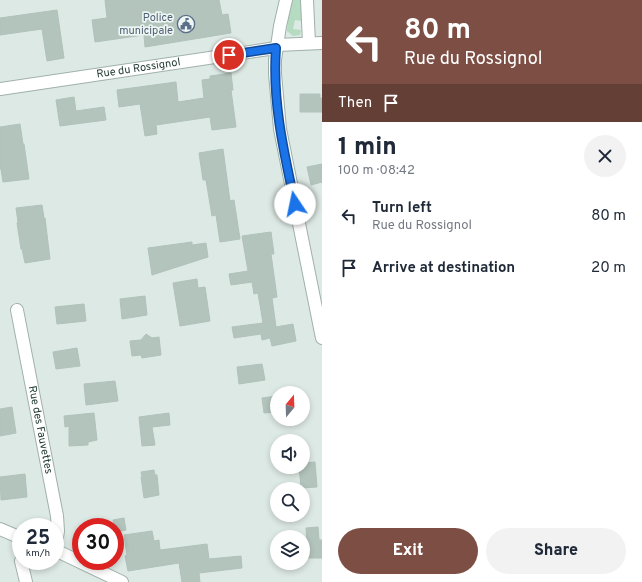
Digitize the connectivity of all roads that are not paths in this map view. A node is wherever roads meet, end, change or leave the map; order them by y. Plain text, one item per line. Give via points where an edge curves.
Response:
1 (286, 0) edge
2 (307, 0) edge
3 (322, 43) edge
4 (309, 44) junction
5 (276, 46) junction
6 (0, 89) edge
7 (17, 310) dead end
8 (322, 338) edge
9 (57, 518) edge
10 (0, 529) edge
11 (12, 534) edge
12 (64, 554) edge
13 (23, 570) edge
14 (26, 582) edge
15 (122, 582) edge

1 - 5 street
2 - 4 street
3 - 4 street, Rue du Rossignol
4 - 5 street, Rue du Rossignol
5 - 6 street, Rue du Rossignol
5 - 8 street via 275,74 280,129
7 - 9 street, Rue des Fauvettes
10 - 11 street
12 - 15 street
13 - 14 street

